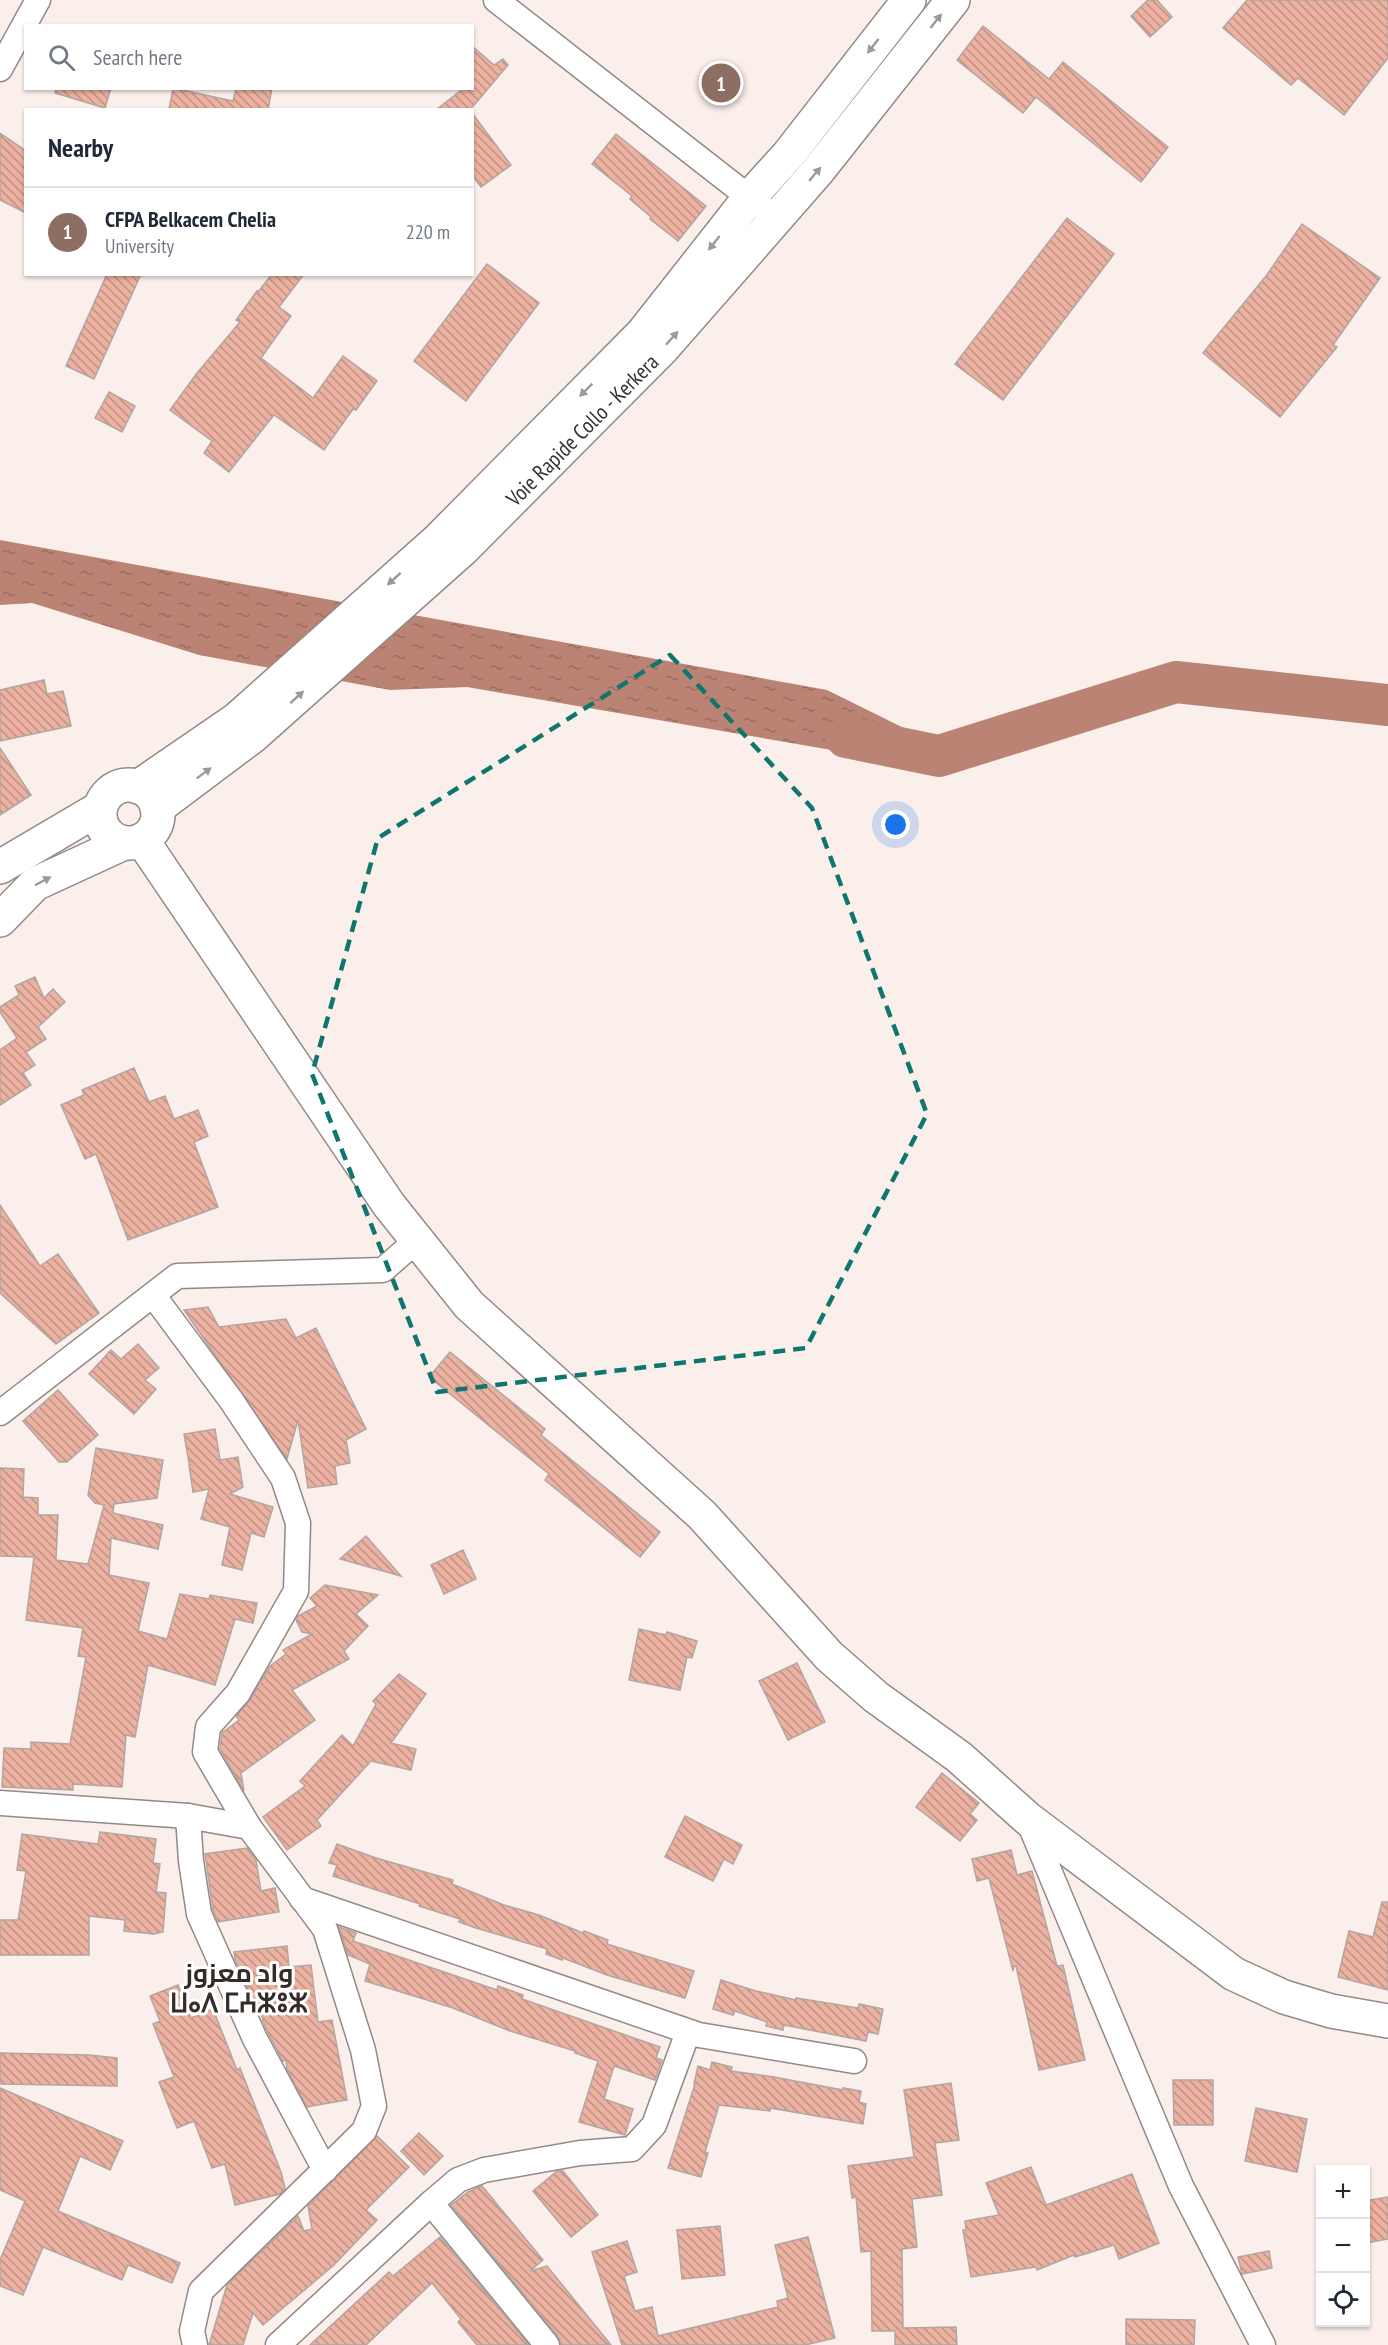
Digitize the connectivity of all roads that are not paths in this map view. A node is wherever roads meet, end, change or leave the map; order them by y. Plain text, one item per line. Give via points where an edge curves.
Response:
1 (38, 0) edge
2 (496, 0) edge
3 (909, 0) edge
4 (952, 0) edge
5 (25, 24) edge
6 (24, 25) edge
7 (0, 69) edge
8 (750, 197) junction
9 (777, 219) junction
10 (446, 549) junction
11 (148, 797) junction
12 (100, 808) junction
13 (133, 842) junction
14 (0, 867) edge
15 (0, 920) edge
16 (417, 1240) junction
17 (153, 1295) junction
18 (0, 1413) edge
19 (0, 1803) edge
20 (188, 1816) junction
21 (1028, 1818) junction
22 (249, 1827) junction
23 (302, 1899) junction
24 (1388, 2020) edge
25 (688, 2032) junction
26 (854, 2061) dead end
27 (325, 2170) junction
28 (431, 2203) junction
29 (195, 2345) edge
30 (278, 2345) edge
31 (547, 2345) edge
32 (1263, 2345) edge

1 - 5 street
2 - 8 street
3 -> 8 main road, Voie Rapide Collo - Kerkera via 789,154
9 -> 4 main road, Voie Rapide Collo - Kerkera
6 - 7 street
8 - 9 street
8 -> 10 main road, Voie Rapide Collo - Kerkera via 643,333
10 -> 9 main road, Voie Rapide Collo - Kerkera via 663,348
10 - 11 main road, Voie Rapide Collo - Kerkera via 245,727
11 - 12 main road via 119,787 111,791
11 - 13 main road via 155,826
12 - 13 main road via 102,826 108,834
12 - 14 main road
15 -> 13 main road via 35,884
13 - 16 main road
16 - 17 street via 383,1270 177,1276
16 - 21 main road via 469,1305 702,1515 829,1656 876,1697 959,1757
17 - 18 street
17 - 22 street via 283,1478 298,1523 296,1590 238,1693 208,1727 205,1752
19 - 20 street
20 - 22 street
20 - 27 street via 199,1914 255,2039
21 - 24 main road via 1234,1974 1284,1997 1331,2011
21 - 32 street via 1181,2186
22 - 23 street
23 - 25 street
23 - 27 street via 325,1929 363,2050 374,2106 364,2131
25 - 26 street
25 - 28 street via 654,2125 632,2150 580,2153 484,2170 458,2180
27 - 29 street via 201,2291 192,2331
28 - 30 street
28 - 31 street

